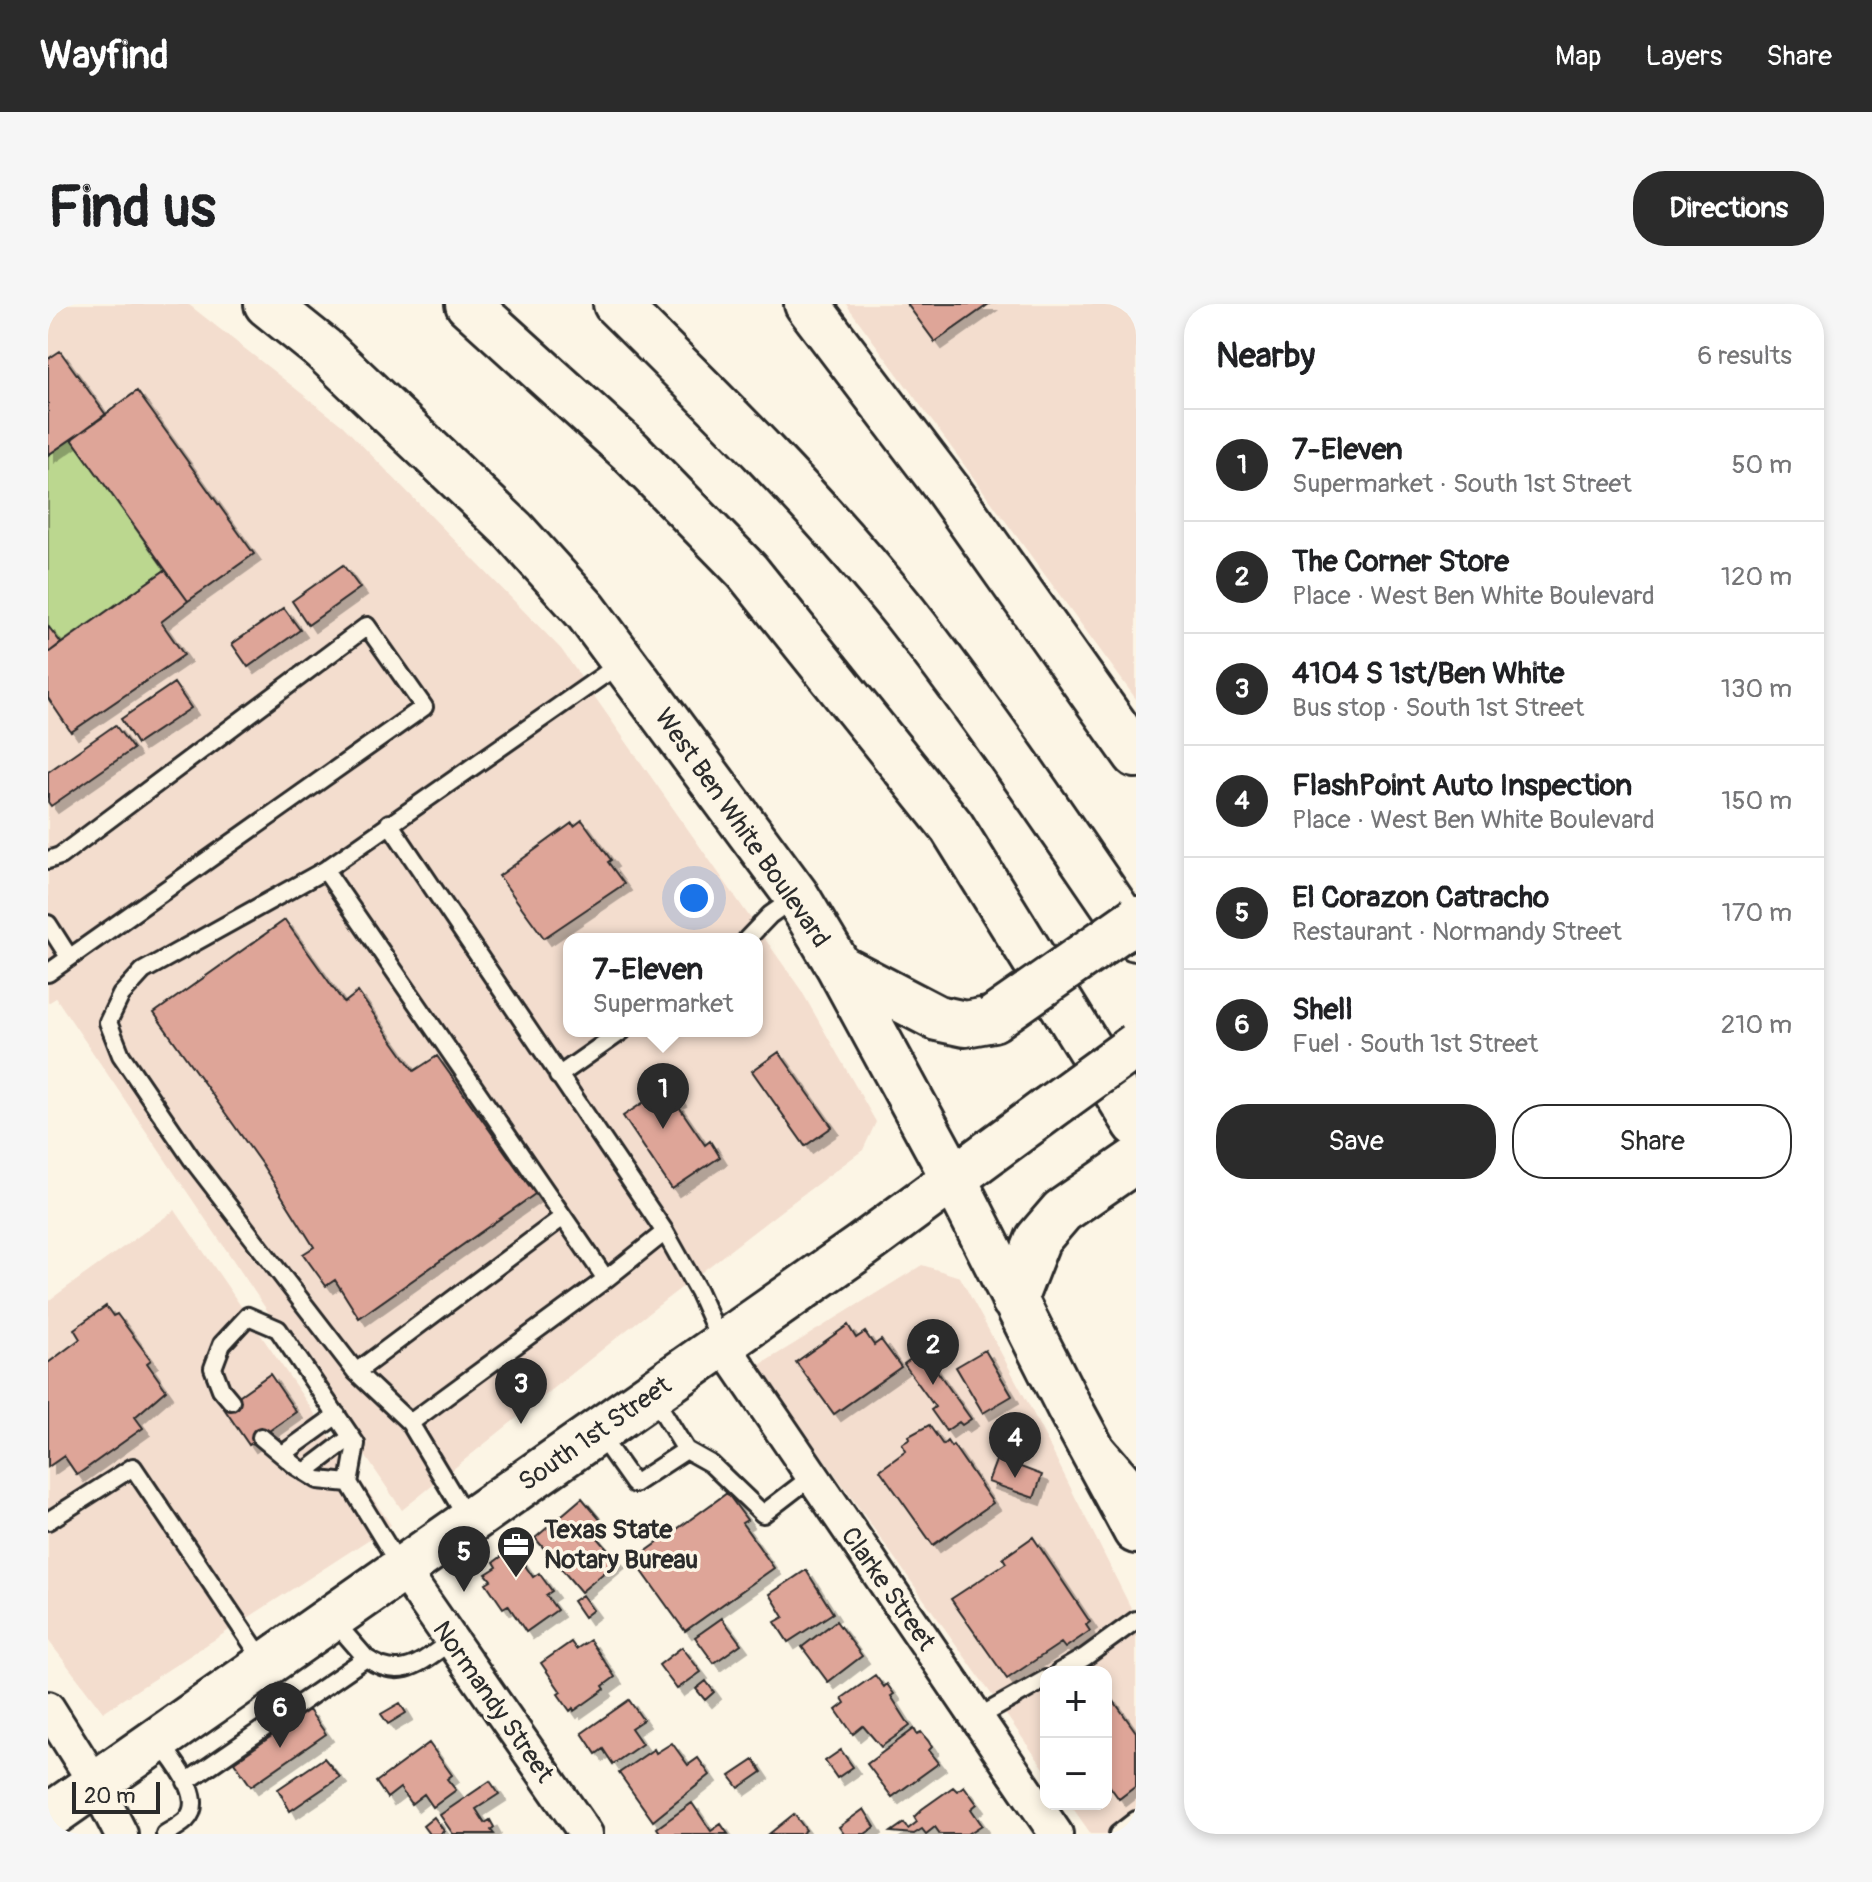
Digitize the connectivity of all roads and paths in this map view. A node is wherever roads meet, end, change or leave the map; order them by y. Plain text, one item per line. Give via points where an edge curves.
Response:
1 (267, 304) edge
2 (468, 304) edge
3 (616, 304) edge
4 (807, 304) edge
5 (622, 662) junction
6 (1136, 755) edge
7 (389, 823) junction
8 (48, 860) edge
9 (325, 870) junction
10 (796, 895) junction
11 (1136, 919) edge
12 (48, 924) edge
13 (753, 933) edge
14 (1136, 938) edge
15 (69, 957) junction
16 (839, 967) junction
17 (48, 973) edge
18 (613, 1037) edge
19 (1136, 1045) edge
20 (558, 1076) junction
21 (1136, 1124) edge
22 (1136, 1160) edge
23 (953, 1177) junction
24 (563, 1217) junction
25 (665, 1232) junction
26 (606, 1279) junction
27 (1014, 1300) junction
28 (722, 1343) junction
29 (356, 1372) junction
30 (652, 1395) junction
31 (231, 1401) dead end
32 (337, 1415) junction
33 (410, 1423) junction
34 (597, 1433) junction
35 (261, 1437) dead end
36 (351, 1437) junction
37 (686, 1450) junction
38 (283, 1454) junction
39 (1096, 1455) junction
40 (305, 1472) junction
41 (811, 1477) junction
42 (349, 1483) junction
43 (1136, 1501) edge
44 (48, 1521) edge
45 (469, 1522) junction
46 (1136, 1531) edge
47 (402, 1569) junction
48 (332, 1619) junction
49 (1136, 1620) edge
50 (450, 1642) junction
51 (366, 1658) junction
52 (266, 1664) junction
53 (1069, 1666) edge
54 (1040, 1682) edge
55 (48, 1708) edge
56 (977, 1718) junction
57 (159, 1740) junction
58 (186, 1782) junction
59 (95, 1783) junction
60 (48, 1817) edge
61 (1136, 1820) edge
62 (1049, 1831) edge
63 (121, 1834) edge
64 (165, 1834) edge
65 (586, 1834) edge
66 (1118, 1834) edge

1 - 5 main road, West Ben White Boulevard via 323,349 514,531 586,611
2 - 21 main road via 630,451 747,571 952,827
3 - 14 main road via 800,493 904,612 1003,744
4 - 6 main road via 948,490
5 - 7 lane
5 - 10 main road, West Ben White Boulevard
7 - 9 lane
7 - 20 lane
8 - 15 lane via 367,626 424,707
9 - 24 lane
9 - 29 lane via 143,971 121,995 108,1022 121,1055 192,1159
10 - 13 lane
10 - 16 main road, West Ben White Boulevard
11 - 16 main road, bridge via 993,1019 965,1024 937,1018
12 - 15 lane
15 - 17 lane
16 - 23 main road, West Ben White Boulevard
18 - 20 lane
19 - 23 main road, South 1st Street, bridge
20 - 25 lane
22 - 27 main road via 1062,1211 1038,1239
23 - 27 main road, West Ben White Boulevard
23 - 28 main road, South 1st Street
24 - 26 lane
24 - 29 lane
25 - 26 lane
25 - 28 lane
26 - 33 lane
27 - 39 main road, West Ben White Boulevard
28 - 30 main road, South 1st Street
28 - 41 street, Clarke Street
29 - 33 lane
30 - 34 main road, South 1st Street
30 - 37 lane
31 - 32 lane via 213,1368 222,1344 248,1316 278,1329
32 - 36 lane
32 - 38 lane
33 - 45 lane
34 - 37 lane via 634,1484
34 - 45 main road, South 1st Street
35 - 38 lane
36 - 40 lane
36 - 42 lane via 356,1444
37 - 41 lane via 711,1464 763,1514
38 - 40 lane
39 - 43 main road
39 - 46 main road, West Ben White Boulevard
40 - 42 lane via 318,1480
41 - 56 street, Clarke Street
42 - 47 lane
44 - 52 lane via 133,1467
45 - 47 main road, South 1st Street
47 - 48 main road, South 1st Street
47 - 50 street, Normandy Street
48 - 51 lane
48 - 52 main road, South 1st Street
49 - 53 lane
50 - 51 lane via 401,1670
50 - 65 street, Normandy Street
51 - 58 lane
52 - 57 main road, South 1st Street
54 - 56 lane
55 - 59 street
56 - 62 street, Clarke Street
57 - 58 lane
57 - 59 main road, South 1st Street
58 - 64 lane via 193,1808 188,1819
59 - 60 main road, South 1st Street
59 - 63 street
61 - 66 lane

